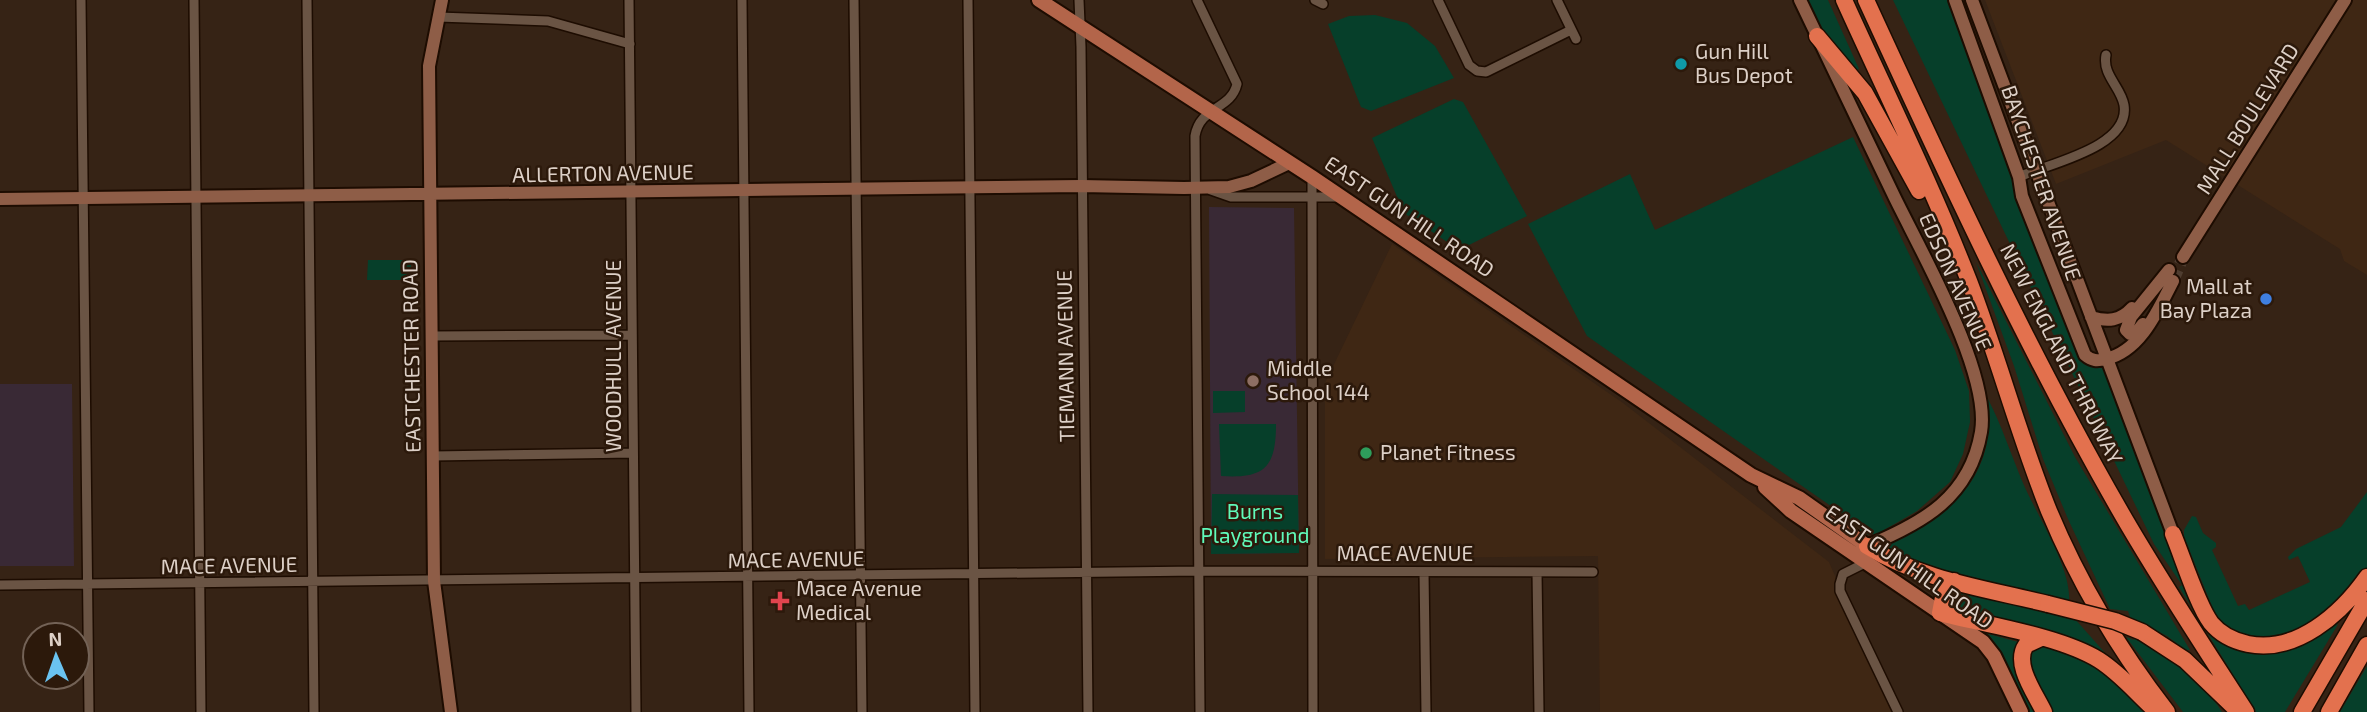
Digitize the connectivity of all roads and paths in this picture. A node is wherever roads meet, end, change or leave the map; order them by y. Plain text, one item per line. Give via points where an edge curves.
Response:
1 (81, 0) edge
2 (194, 0) edge
3 (307, 0) edge
4 (442, 0) edge
5 (629, 0) edge
6 (742, 0) edge
7 (854, 0) edge
8 (968, 0) edge
9 (1039, 0) edge
10 (1079, 0) edge
11 (1197, 0) edge
12 (1438, 0) edge
13 (1557, 0) edge
14 (1800, 0) edge
15 (1844, 0) edge
16 (1866, 0) edge
17 (1877, 0) edge
18 (1955, 0) edge
19 (1972, 0) edge
20 (2345, 0) edge
21 (438, 17) junction
22 (1080, 26) junction
23 (1571, 30) junction
24 (1817, 36) junction
25 (1576, 40) dead end
26 (629, 44) junction
27 (1890, 52) junction
28 (2106, 55) dead end
29 (1211, 111) junction
30 (1289, 163) junction
31 (2034, 169) junction
32 (1312, 177) junction
33 (2019, 177) junction
34 (1082, 186) junction
35 (1201, 188) junction
36 (969, 189) junction
37 (856, 190) junction
38 (743, 191) junction
39 (630, 192) junction
40 (430, 195) junction
41 (309, 196) junction
42 (196, 197) junction
43 (1312, 197) junction
44 (1342, 197) junction
45 (83, 198) junction
46 (0, 199) edge
47 (1956, 249) junction
48 (2183, 257) tunnel mouth
49 (2091, 317) junction
50 (632, 335) junction
51 (432, 336) junction
52 (2131, 348) junction
53 (2107, 359) junction
54 (2117, 384) junction
55 (633, 453) junction
56 (433, 456) junction
57 (1751, 475) junction
58 (2173, 534) joint
59 (1867, 546) junction
60 (1865, 563) junction
61 (1199, 571) junction
62 (1312, 572) junction
63 (1423, 572) junction
64 (1537, 572) junction
65 (1593, 572) dead end
66 (1086, 574) junction
67 (973, 575) junction
68 (861, 576) junction
69 (2367, 577) edge
70 (747, 578) junction
71 (634, 579) junction
72 (434, 581) junction
73 (1954, 581) junction
74 (313, 582) junction
75 (200, 583) junction
76 (87, 584) junction
77 (0, 585) edge
78 (2367, 600) edge
79 (1940, 614) junction
80 (2040, 638) junction
81 (2367, 645) edge
82 (89, 712) edge
83 (201, 712) edge
84 (314, 712) edge
85 (451, 712) edge
86 (636, 712) edge
87 (749, 712) edge
88 (862, 712) edge
89 (975, 712) edge
90 (1088, 712) edge
91 (1200, 712) edge
92 (1313, 712) edge
93 (1426, 712) edge
94 (1539, 712) edge
95 (1898, 712) edge
96 (2021, 712) edge
97 (2044, 712) edge
98 (2157, 712) edge
99 (2166, 712) edge
100 (2239, 712) edge
101 (2246, 712) edge
102 (2302, 712) edge
103 (2329, 712) edge

1 - 45 street
2 - 42 street
3 - 41 street
4 - 21 main road, EASTCHESTER ROAD
5 - 26 street, WOODHULL AVENUE
6 - 38 street
7 - 37 street
8 - 36 street
9 - 22 main road, EAST GUN HILL ROAD
10 - 22 street, TIEMANN AVENUE
11 - 29 street via 1237,84 1231,97
12 - 23 street via 1469,65 1478,71 1486,72
13 - 23 street
14 - 24 main road, EDSON AVENUE
15 - 47 highway
16 - 27 highway, NEW ENGLAND THRUWAY
17 - 27 highway
18 - 33 main road, BAYCHESTER AVENUE
19 - 31 main road, BAYCHESTER AVENUE
20 - 48 main road, MALL BOULEVARD
21 - 26 street via 548,22
21 - 40 main road, EASTCHESTER ROAD via 429,66
22 - 29 main road, EAST GUN HILL ROAD
22 - 34 street, TIEMANN AVENUE
23 - 25 street
24 - 47 highway via 1865,93 1932,218
24 - 59 main road, EDSON AVENUE via 1959,333 1982,410 1975,452 1953,494 1924,519
26 - 39 street, WOODHULL AVENUE
27 - 101 highway, NEW ENGLAND THRUWAY via 2084,446
28 - 31 street via 2108,74 2123,104 2119,125 2094,148
29 - 30 main road, EAST GUN HILL ROAD
29 - 35 street via 1196,128
30 - 32 main road, EAST GUN HILL ROAD
30 - 35 main road, ALLERTON AVENUE via 1246,183
31 - 33 street
31 - 49 main road, BAYCHESTER AVENUE
32 - 43 street
32 - 44 main road, EAST GUN HILL ROAD
33 - 53 main road, BAYCHESTER AVENUE via 2082,350 2089,359
34 - 35 main road, ALLERTON AVENUE
34 - 36 main road, ALLERTON AVENUE
34 - 66 street, TIEMANN AVENUE
35 - 43 street, ALLERTON AVENUE via 1231,197
35 - 61 street
36 - 37 main road, ALLERTON AVENUE
36 - 67 street
37 - 38 main road, ALLERTON AVENUE
37 - 68 street
38 - 39 main road, ALLERTON AVENUE
38 - 70 street
39 - 40 main road, ALLERTON AVENUE
39 - 50 street, WOODHULL AVENUE
40 - 41 main road, ALLERTON AVENUE
40 - 51 main road, EASTCHESTER ROAD
41 - 42 main road, ALLERTON AVENUE
41 - 74 street
42 - 45 main road, ALLERTON AVENUE
42 - 75 street
43 - 44 street, ALLERTON AVENUE
43 - 62 street
44 - 57 main road, EAST GUN HILL ROAD
45 - 46 main road, ALLERTON AVENUE
45 - 76 street
47 - 99 highway via 2036,478 2064,544 2113,636
49 - 52 main road via 2107,321 2122,317 2171,275 2152,318
49 - 53 main road, BAYCHESTER AVENUE
50 - 51 street
50 - 55 street, WOODHULL AVENUE
51 - 56 main road, EASTCHESTER ROAD
52 - 53 main road
52 - 54 main road via 2118,368
53 - 54 main road, BAYCHESTER AVENUE
54 - 58 main road, BAYCHESTER AVENUE
55 - 56 street
55 - 71 street, WOODHULL AVENUE
56 - 72 main road, EASTCHESTER ROAD
57 - 59 main road, EAST GUN HILL ROAD via 1798,498
57 - 60 main road, EAST GUN HILL ROAD via 1791,511
58 - 69 highway via 2209,620 2226,635 2249,644 2277,646 2297,638 2336,612
59 - 73 highway via 1899,564
60 - 79 main road, EAST GUN HILL ROAD
60 - 95 street via 1845,571 1840,591
61 - 62 street, MACE AVENUE
61 - 66 street, MACE AVENUE
61 - 91 street
62 - 63 street, MACE AVENUE
62 - 92 street
63 - 64 street, MACE AVENUE
63 - 93 street
64 - 65 street, MACE AVENUE
64 - 94 street
66 - 67 street, MACE AVENUE
66 - 90 street, TIEMANN AVENUE
67 - 68 street, MACE AVENUE
67 - 89 street
68 - 70 street, MACE AVENUE
68 - 88 street
70 - 71 street, MACE AVENUE
70 - 87 street
71 - 72 street, MACE AVENUE
71 - 86 street, WOODHULL AVENUE
72 - 74 street, MACE AVENUE
72 - 85 main road, EASTCHESTER ROAD
73 - 79 highway via 1944,592
73 - 100 highway, bridge via 2115,621 2142,632 2185,660
74 - 75 street, MACE AVENUE
74 - 84 street
75 - 76 street, MACE AVENUE
75 - 83 street
76 - 77 street, MACE AVENUE
76 - 82 street
78 - 102 highway
79 - 80 highway
79 - 96 main road, EAST GUN HILL ROAD via 1992,651
80 - 97 highway via 2026,645 2021,656
80 - 98 highway via 2105,664
81 - 103 highway

